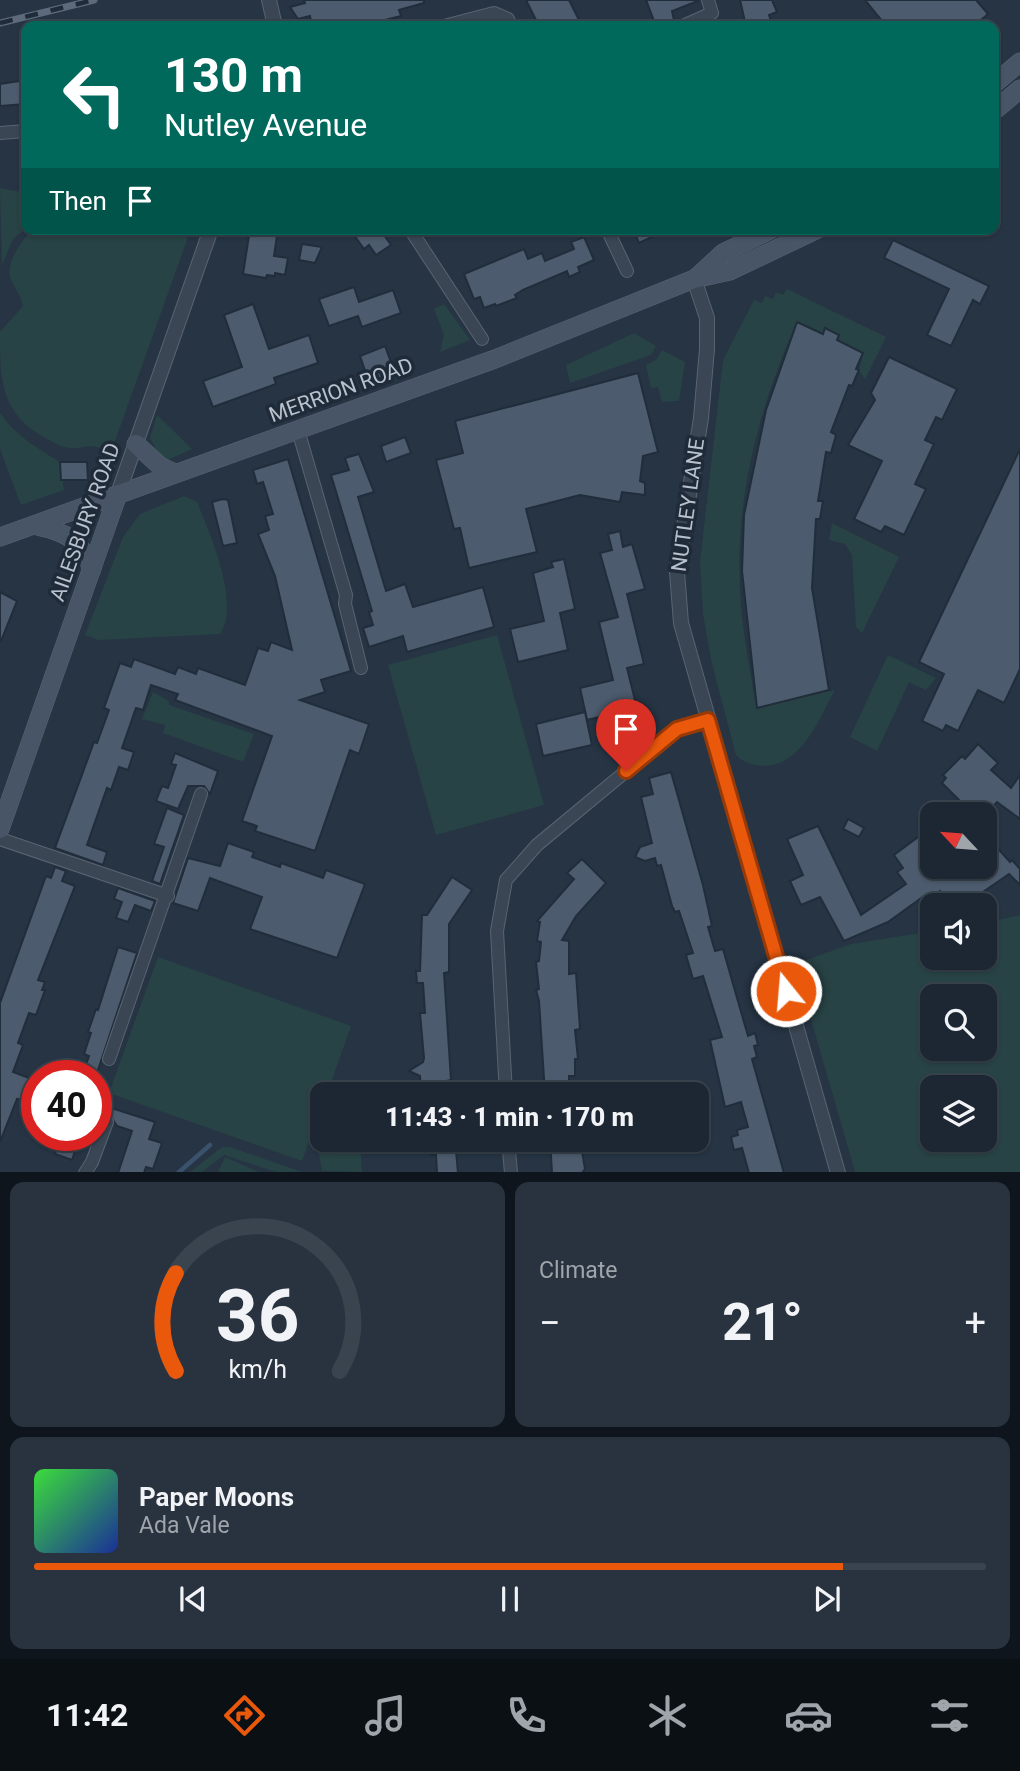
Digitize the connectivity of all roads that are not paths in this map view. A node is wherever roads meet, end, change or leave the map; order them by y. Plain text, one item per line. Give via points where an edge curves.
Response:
1 (269, 0) edge
2 (708, 0) edge
3 (274, 21) edge
4 (463, 21) edge
5 (509, 21) edge
6 (694, 21) edge
7 (1020, 62) edge
8 (999, 80) edge
9 (1020, 89) edge
10 (999, 107) edge
11 (21, 131) edge
12 (0, 133) edge
13 (209, 235) edge
14 (414, 235) edge
15 (610, 235) edge
16 (760, 235) edge
17 (805, 235) edge
18 (627, 271) dead end
19 (694, 279) junction
20 (482, 339) dead end
21 (298, 430) junction
22 (136, 444) junction
23 (175, 473) junction
24 (118, 494) junction
25 (37, 526) junction
26 (0, 537) edge
27 (92, 569) junction
28 (361, 668) dead end
29 (708, 720) junction
30 (201, 794) dead end
31 (0, 829) edge
32 (0, 839) edge
33 (168, 896) junction
34 (109, 1059) dead end
35 (505, 1082) edge
36 (96, 1151) edge
37 (509, 1152) edge
38 (85, 1172) edge
39 (511, 1172) edge
40 (838, 1172) edge

1 - 3 street
2 - 6 street via 712,13
4 - 5 street via 494,13
7 - 8 main road
9 - 10 main road
11 - 12 street
13 - 22 street, AILESBURY ROAD
14 - 20 street
15 - 18 street
16 - 19 main road, MERRION ROAD via 723,253
17 - 19 main road, MERRION ROAD via 730,271
19 - 21 main road, MERRION ROAD via 495,359
19 - 29 street, NUTLEY LANE via 707,318 707,349 677,596 686,649
21 - 23 main road, MERRION ROAD
21 - 28 street via 346,595
22 - 23 main road
22 - 24 street, AILESBURY ROAD
23 - 24 main road, MERRION ROAD
24 - 25 main road, MERRION ROAD
24 - 27 main road, AILESBURY ROAD
25 - 26 main road, MERRION ROAD
25 - 27 main road via 63,531 81,546
27 - 31 main road, AILESBURY ROAD
29 - 35 street via 677,729 537,845 506,880 497,931
29 - 40 street, NUTLEY LANE
30 - 33 street
32 - 33 street
33 - 34 street
36 - 38 street
37 - 39 street

